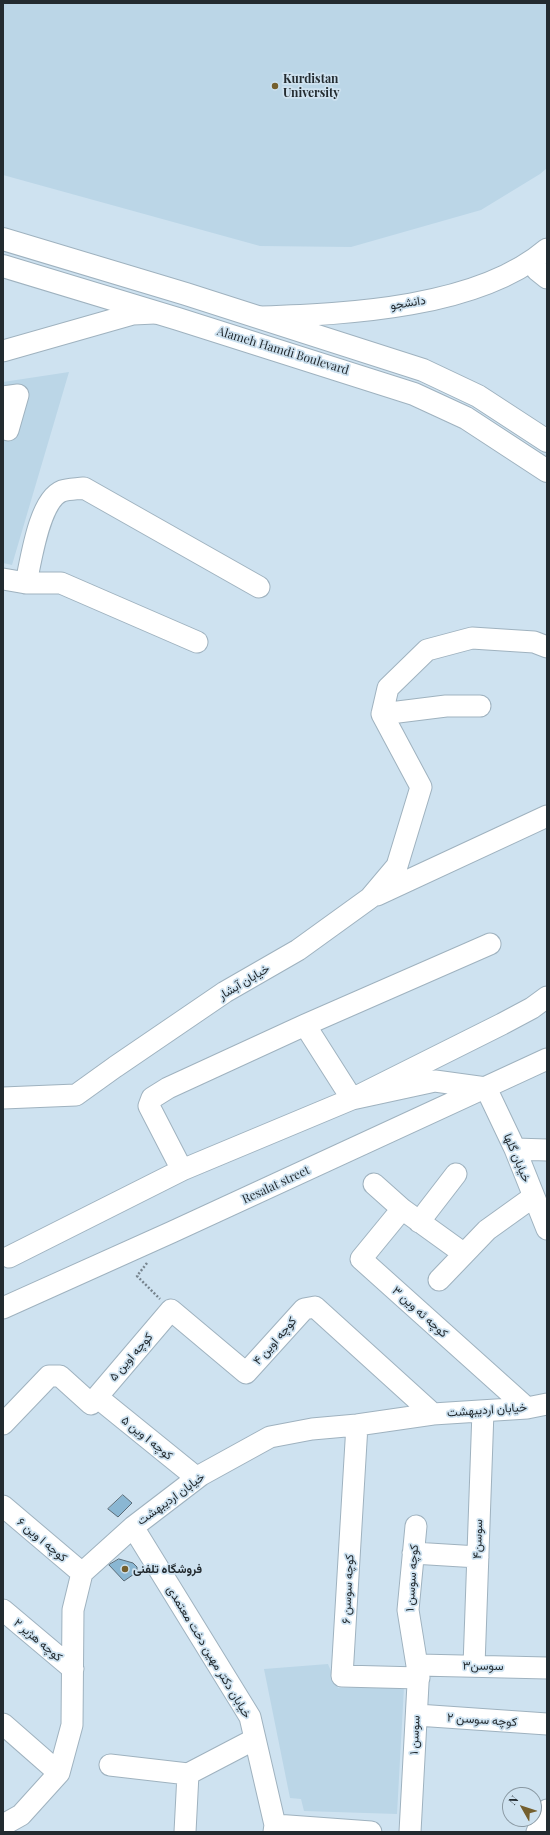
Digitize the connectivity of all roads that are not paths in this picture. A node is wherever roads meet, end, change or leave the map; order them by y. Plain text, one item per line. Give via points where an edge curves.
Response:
1 (3, 239) edge
2 (540, 255) edge
3 (3, 266) edge
4 (547, 278) edge
5 (158, 313) junction
6 (257, 317) junction
7 (3, 351) edge
8 (3, 397) edge
9 (8, 430) dead end
10 (547, 441) edge
11 (547, 471) edge
12 (3, 579) edge
13 (26, 583) junction
14 (259, 587) dead end
15 (197, 642) dead end
16 (547, 647) edge
17 (480, 706) dead end
18 (382, 714) junction
19 (547, 816) edge
20 (370, 898) junction
21 (490, 944) dead end
22 (547, 997) edge
23 (306, 1025) junction
24 (547, 1059) edge
25 (486, 1088) junction
26 (3, 1098) edge
27 (352, 1099) junction
28 (515, 1149) junction
29 (547, 1150) edge
30 (182, 1170) junction
31 (456, 1174) dead end
32 (374, 1184) dead end
33 (533, 1197) junction
34 (402, 1209) junction
35 (419, 1222) junction
36 (547, 1229) edge
37 (463, 1252) junction
38 (9, 1257) dead end
39 (439, 1280) dead end
40 (34, 1294) junction
41 (3, 1295) edge
42 (3, 1308) edge
43 (171, 1310) joint
44 (94, 1400) junction
45 (537, 1406) edge
46 (483, 1411) junction
47 (433, 1414) junction
48 (3, 1424) edge
49 (358, 1425) junction
50 (197, 1478) junction
51 (3, 1506) edge
52 (416, 1526) dead end
53 (133, 1527) junction
54 (413, 1553) junction
55 (478, 1557) junction
56 (82, 1573) junction
57 (3, 1610) edge
58 (474, 1666) junction
59 (547, 1668) edge
60 (73, 1669) junction
61 (419, 1671) junction
62 (416, 1715) junction
63 (3, 1724) edge
64 (547, 1724) edge
65 (255, 1739) junction
66 (110, 1765) dead end
67 (59, 1773) junction
68 (188, 1774) junction
69 (547, 1810) edge
70 (3, 1825) edge
71 (274, 1828) edge
72 (185, 1832) edge
73 (371, 1832) edge
74 (410, 1832) edge
75 (537, 1832) edge

1 - 6 main road, Alameh Hamdi Boulevard
2 - 4 street via 537,270
2 - 6 street, دانشجو via 491,281 442,298 324,314
3 - 5 main road, Alameh Hamdi Boulevard
5 - 7 street via 133,314
5 - 11 main road, Alameh Hamdi Boulevard via 414,394 466,418
6 - 10 main road, Alameh Hamdi Boulevard via 423,370 478,396
8 - 9 street via 18,395
12 - 13 street
13 - 14 street via 43,515 51,499 62,491 84,488
13 - 15 street via 61,583
16 - 18 street via 534,642 472,638 427,650 388,688
17 - 18 street via 446,706
18 - 20 street, خیابان آبشار via 421,787 397,866
19 - 20 street
20 - 26 street, خیابان آبشار via 298,950 225,992 76,1096
21 - 23 street
22 - 27 street via 502,1024
23 - 27 street
23 - 30 street via 168,1088 152,1098 149,1106
24 - 25 street, Resalat street
25 - 27 street via 435,1080
25 - 28 street, خیابان گلها
25 - 40 street, Resalat street
27 - 30 street
28 - 29 street
28 - 33 street, خیابان گلها
30 - 38 street
31 - 35 street
32 - 34 street
33 - 36 street, خیابان گلها
33 - 37 street via 487,1230
34 - 35 street
34 - 45 street, کوچه ئه وین ۳ via 361,1258
35 - 37 street
37 - 39 street
40 - 41 street
40 - 42 street, Resalat street
43 - 44 street, کوچه اوین ۵
43 - 47 street, کوچه اوین ۴ via 246,1373 304,1308 315,1307
44 - 48 street via 60,1376 50,1376
44 - 50 street, کوچه ا وین ۵
45 - 46 street, خیابان اردیبهشت
46 - 47 street, خیابان اردیبهشت
46 - 55 street, سوسن۴
47 - 49 street, خیابان اردیبهشت
49 - 50 street, خیابان اردیبهشت via 312,1429 270,1437
49 - 61 street, کوچه سوسن ۶ via 342,1676
50 - 53 street, خیابان اردیبهشت
51 - 56 street, کوچه ا وین ۶
52 - 54 street, کوچه سوسن ۱
53 - 56 street, خیابان اردیبهشت
53 - 65 street, خیابان دکتر مهین دخت معتمدی via 250,1717
54 - 55 street
54 - 61 street, کوچه سوسن ۱ via 408,1610
55 - 58 street, سوسن۴
56 - 60 street via 73,1610
57 - 60 street, کوچه هژیر ۲
58 - 59 street, سوسن۳
58 - 61 street, سوسن۳
60 - 67 street via 72,1725
61 - 62 street, سوسن ۱
62 - 64 street, کوچه سوسن ۲
62 - 74 street, سوسن ۱
63 - 67 street
65 - 68 street
65 - 71 street, خیابان دکتر مهین دخت معتمدی
66 - 68 street
67 - 70 street via 21,1815
68 - 72 street
69 - 75 street
71 - 73 street

